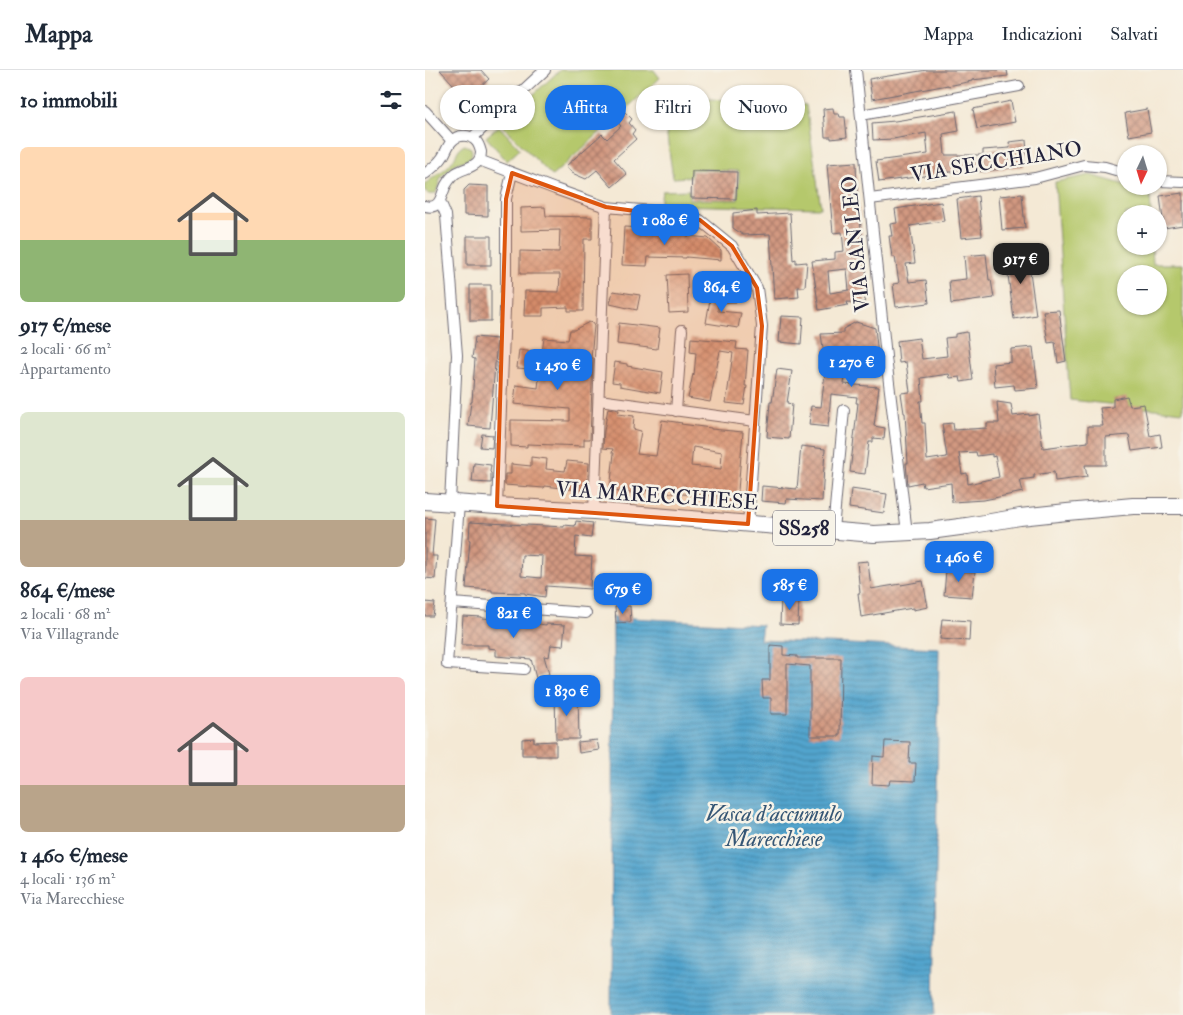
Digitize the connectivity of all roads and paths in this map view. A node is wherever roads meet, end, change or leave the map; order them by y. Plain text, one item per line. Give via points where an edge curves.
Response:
1 (545, 70) edge
2 (856, 70) edge
3 (1019, 86) dead end
4 (425, 111) edge
5 (861, 115) junction
6 (472, 138) junction
7 (452, 141) junction
8 (479, 160) junction
9 (1117, 170) edge
10 (512, 173) junction
11 (425, 174) edge
12 (1167, 181) edge
13 (1183, 182) edge
14 (870, 199) junction
15 (440, 201) junction
16 (425, 206) edge
17 (606, 207) junction
18 (681, 330) dead end
19 (599, 400) junction
20 (844, 410) dead end
21 (676, 411) junction
22 (755, 421) junction
23 (425, 501) edge
24 (455, 503) junction
25 (497, 506) junction
26 (1183, 506) edge
27 (594, 510) junction
28 (748, 524) junction
29 (833, 530) junction
30 (907, 533) junction
31 (452, 603) junction
32 (586, 614) dead end
33 (524, 669) dead end

1 - 6 street
2 - 5 street, VIA SAN LEO
3 - 5 street
4 - 7 street
5 - 14 street, VIA SAN LEO
6 - 7 street via 461,136
6 - 8 street via 481,150
7 - 11 street via 443,158
8 - 10 street
8 - 15 street via 452,176
9 - 14 street, VIA SECCHIANO via 1084,165 1035,178
10 - 17 street
10 - 25 street via 506,199 506,294
12 - 13 street
14 - 30 street, VIA SAN LEO
15 - 16 street via 434,206
15 - 24 street via 446,215 457,355
17 - 19 street
17 - 22 street via 700,220 732,246 757,288 762,326
18 - 21 street
19 - 21 street
19 - 27 street
20 - 29 street
21 - 22 street
22 - 28 street
23 - 24 main road, VIA MARECCHIESE / SS258
24 - 25 main road, VIA MARECCHIESE / SS258
24 - 31 street
25 - 27 main road, VIA MARECCHIESE / SS258
26 - 30 main road, VIA MARECCHIESE / SS258 via 1133,506 1067,512
27 - 28 main road, VIA MARECCHIESE / SS258
28 - 29 main road, VIA MARECCHIESE / SS258
29 - 30 main road, VIA MARECCHIESE / SS258
31 - 32 street
31 - 33 street via 447,664

